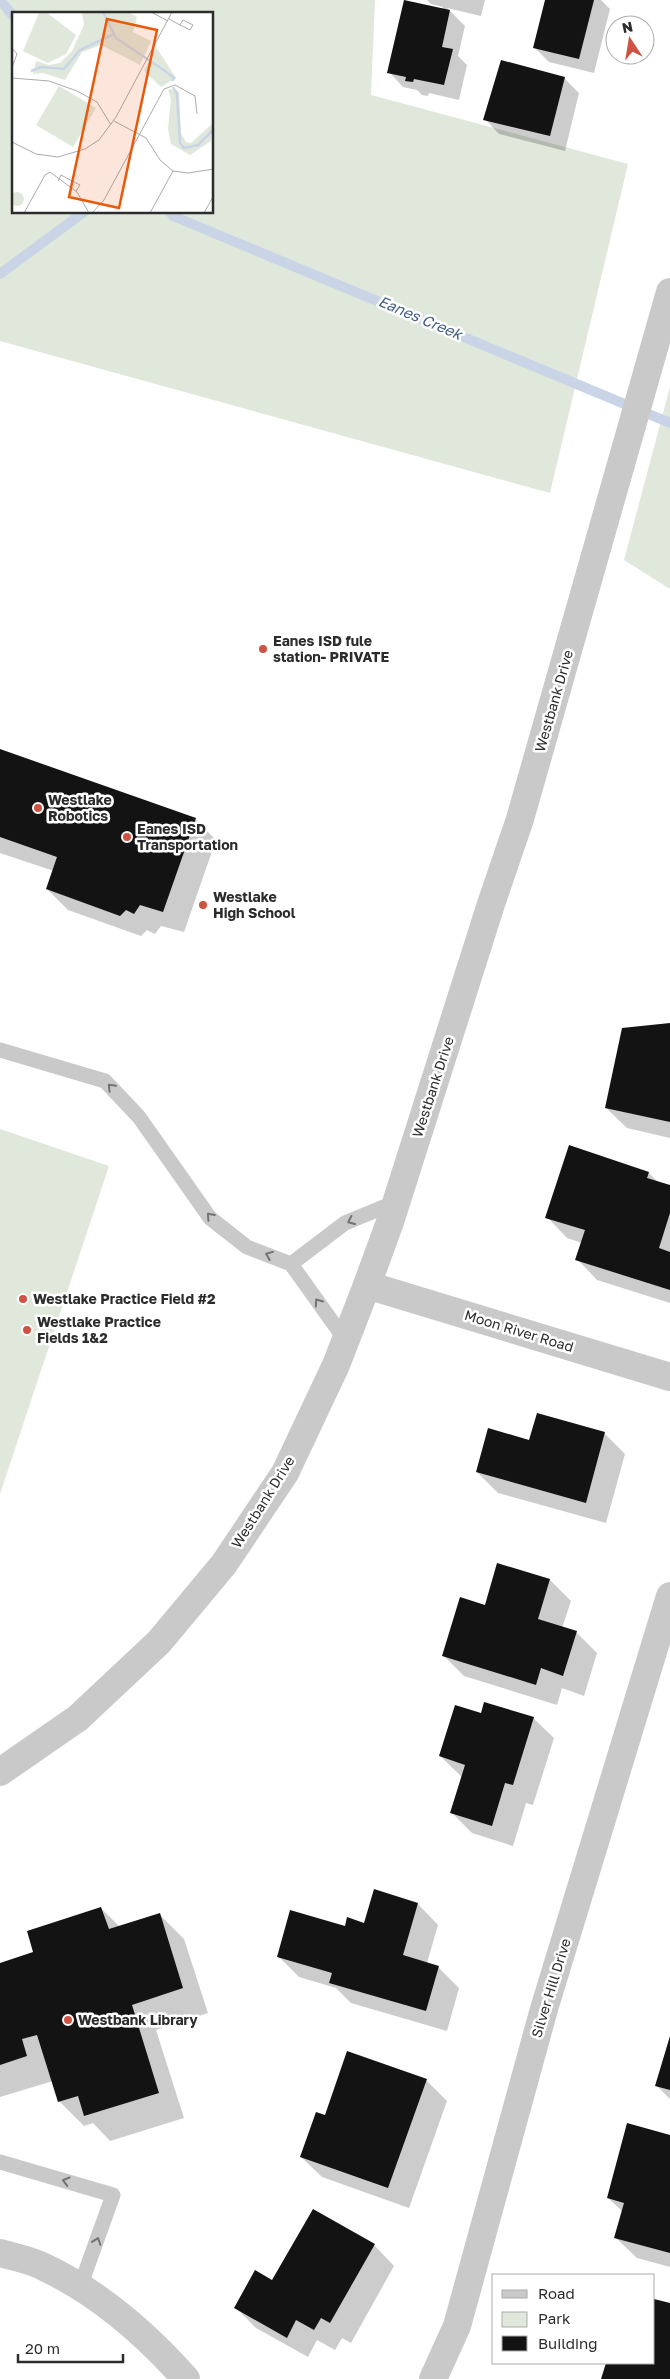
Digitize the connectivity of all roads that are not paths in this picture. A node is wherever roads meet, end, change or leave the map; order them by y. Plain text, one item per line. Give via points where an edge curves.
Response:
1 (670, 292) edge
2 (0, 1050) edge
3 (396, 1202) junction
4 (291, 1264) junction
5 (367, 1285) junction
6 (346, 1341) junction
7 (670, 1377) edge
8 (670, 1596) edge
9 (0, 1772) edge
10 (0, 2162) edge
11 (0, 2253) edge
12 (80, 2287) junction
13 (186, 2379) edge
14 (433, 2379) edge

1 - 3 street, Westbank Drive via 520,819
4 -> 2 lane via 247,1247 210,1218 139,1118 106,1081
3 -> 4 lane via 345,1223
3 - 5 street, Westbank Drive
6 -> 4 lane
5 - 6 street, Westbank Drive
5 - 7 street, Moon River Road
6 - 9 street, Westbank Drive via 285,1473 224,1564 158,1642 85,1712
8 - 14 street, Silver Hill Drive via 544,2009 457,2326
12 -> 10 lane via 113,2195
11 - 12 street via 43,2266
12 - 13 street via 123,2317

